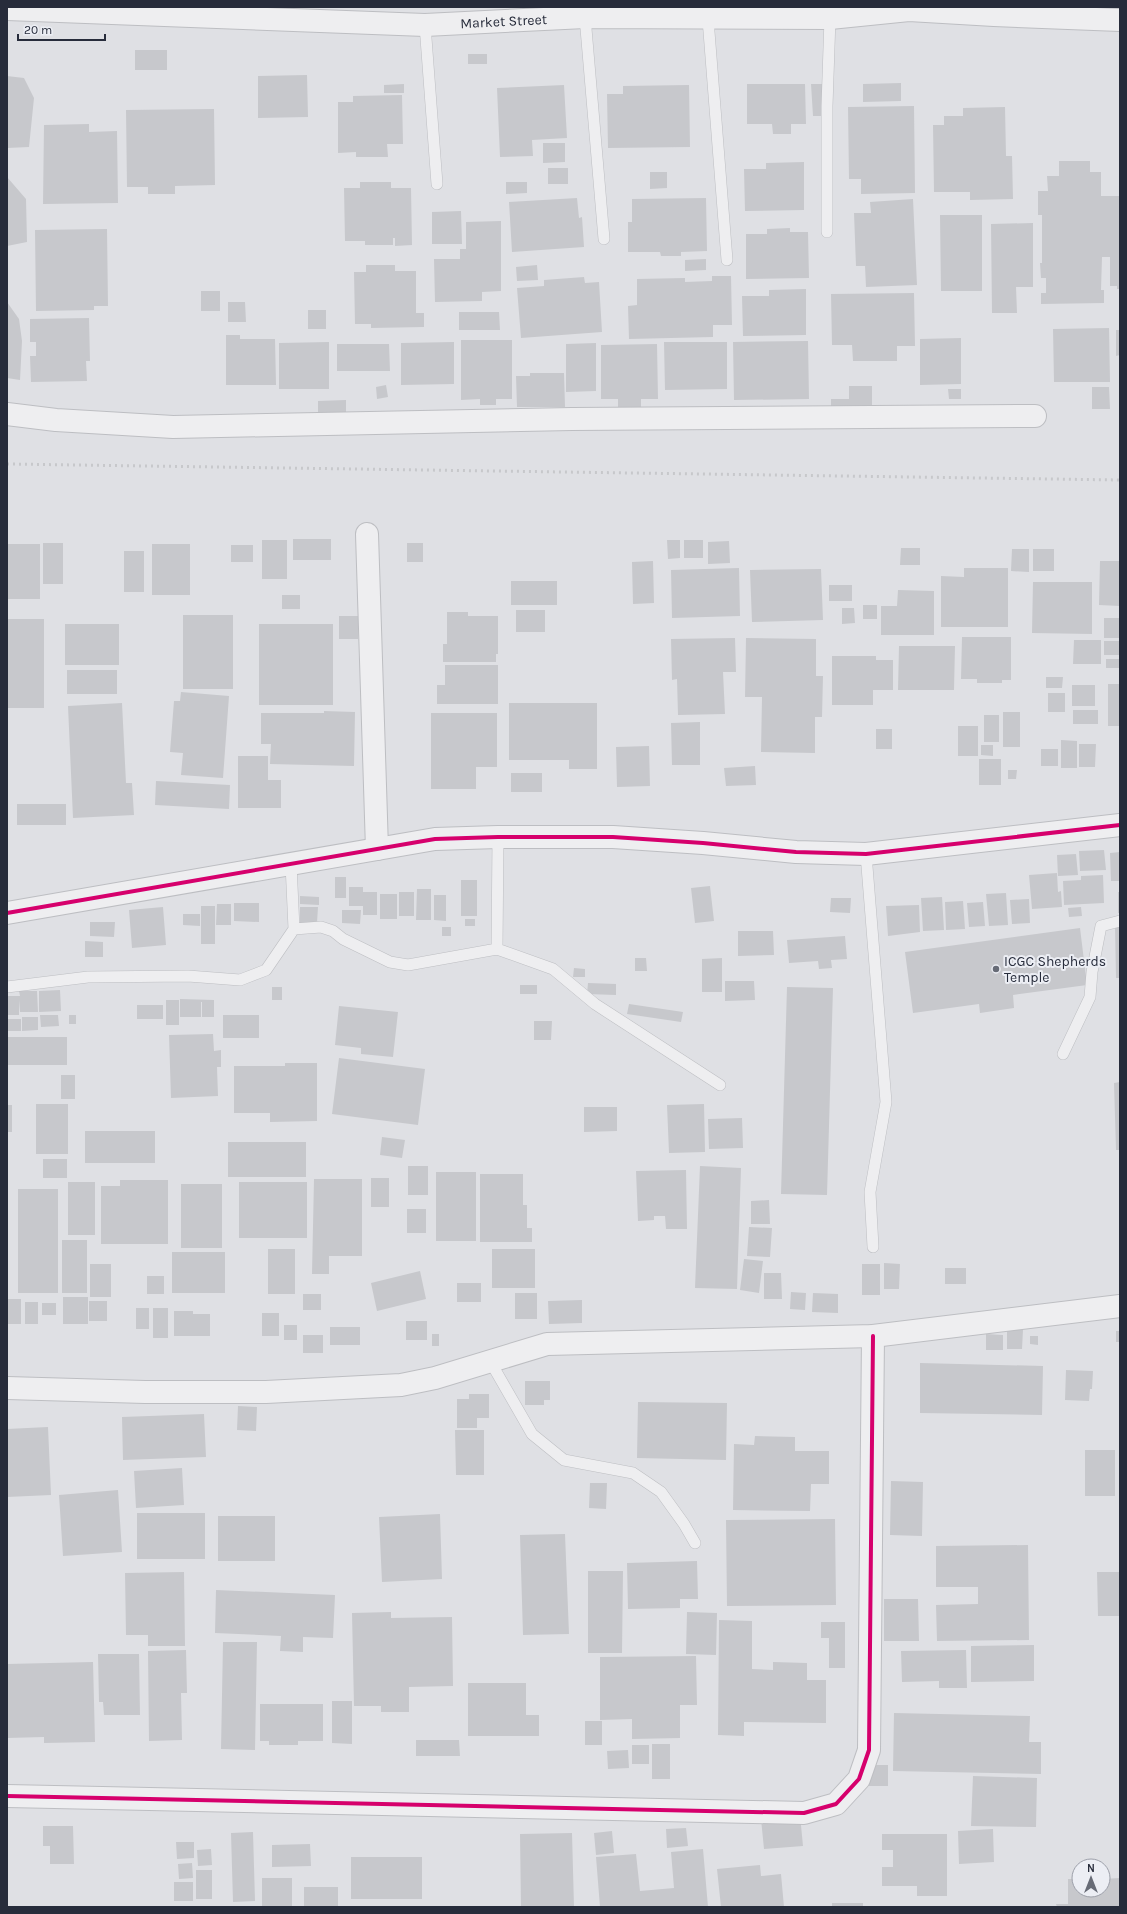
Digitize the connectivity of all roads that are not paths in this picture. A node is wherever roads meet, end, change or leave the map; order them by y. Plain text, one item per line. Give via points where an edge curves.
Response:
1 (7, 9) edge
2 (585, 17) junction
3 (830, 18) junction
4 (708, 19) junction
5 (1120, 20) edge
6 (425, 25) junction
7 (438, 184) dead end
8 (827, 232) dead end
9 (604, 239) dead end
10 (727, 260) dead end
11 (7, 414) edge
12 (1035, 416) dead end
13 (367, 534) dead end
14 (1120, 825) edge
15 (498, 837) junction
16 (377, 849) junction
17 (866, 854) junction
18 (291, 864) junction
19 (7, 913) edge
20 (1120, 921) edge
21 (294, 929) junction
22 (498, 949) junction
23 (7, 988) edge
24 (1063, 1054) dead end
25 (720, 1084) dead end
26 (873, 1247) dead end
27 (1120, 1306) edge
28 (873, 1336) junction
29 (490, 1361) junction
30 (7, 1388) edge
31 (695, 1543) dead end
32 (7, 1796) edge

1 - 6 street, Market Street
2 - 4 street, Market Street
2 - 6 street, Market Street
2 - 9 lane
3 - 4 street, Market Street
3 - 5 street, Market Street via 909,10
3 - 8 lane
4 - 10 lane
6 - 7 lane
11 - 12 street via 56,420 173,426 580,419
13 - 16 street
14 - 17 street
15 - 16 street via 435,839
15 - 17 street via 613,837 796,852
15 - 22 lane
16 - 18 street
17 - 26 lane via 886,1102 870,1192
18 - 19 street
18 - 21 lane
20 - 24 lane via 1102,926 1092,972 1090,997
21 - 22 lane via 321,927 390,962 408,965
21 - 23 lane via 266,970 240,980 188,976 88,977
22 - 25 lane via 553,969 595,1004
27 - 28 street
28 - 29 street via 547,1344
28 - 32 street via 869,1750 860,1779 836,1804 804,1813
29 - 30 street via 435,1378 401,1385 266,1392
29 - 31 lane via 532,1434 564,1460 633,1473 661,1492

